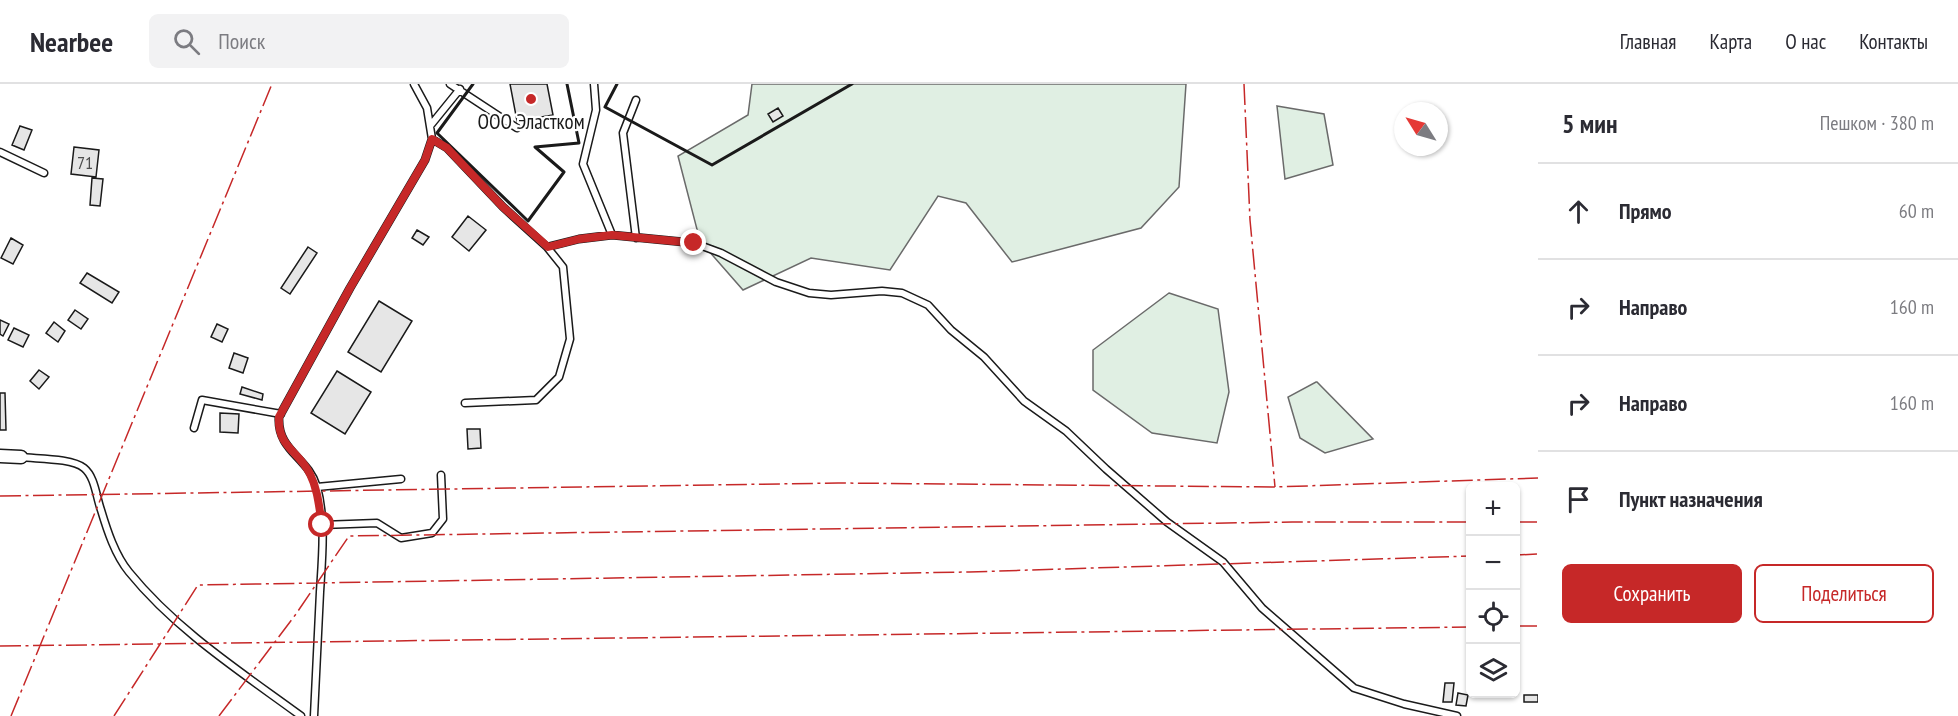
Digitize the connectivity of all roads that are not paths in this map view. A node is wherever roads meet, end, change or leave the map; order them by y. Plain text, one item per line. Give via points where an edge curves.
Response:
1 (414, 84) edge
2 (451, 84) edge
3 (594, 84) edge
4 (460, 89) junction
5 (636, 100) dead end
6 (430, 126) junction
7 (517, 128) dead end
8 (432, 139) junction
9 (0, 152) edge
10 (44, 173) dead end
11 (612, 235) junction
12 (636, 238) junction
13 (548, 247) junction
14 (465, 403) dead end
15 (281, 414) junction
16 (194, 428) dead end
17 (0, 456) edge
18 (21, 457) joint
19 (441, 475) dead end
20 (401, 479) dead end
21 (317, 487) junction
22 (322, 525) junction
23 (301, 716) edge
24 (314, 716) edge
25 (1457, 716) edge

1 - 6 lane via 427,108
2 - 4 lane
3 - 11 lane via 596,110 583,164
4 - 6 lane
4 - 7 lane
5 - 12 lane via 623,133
6 - 8 lane
8 - 13 lane via 447,148
8 - 15 lane via 425,160
9 - 10 lane
11 - 12 lane
11 - 13 lane
12 - 25 lane via 694,243 776,282 809,293 902,293 928,305 1024,401 1066,431 1167,522 1223,562 1262,608 1354,688
13 - 14 lane via 563,267 570,339 559,377 537,400
15 - 16 lane via 202,400
15 - 21 lane via 278,430 282,439 309,470
17 - 18 street
18 - 23 lane via 74,463 84,468 127,570 189,632
19 - 22 lane via 443,519 432,533 401,538 377,524
20 - 21 lane
21 - 22 lane
22 - 24 lane

